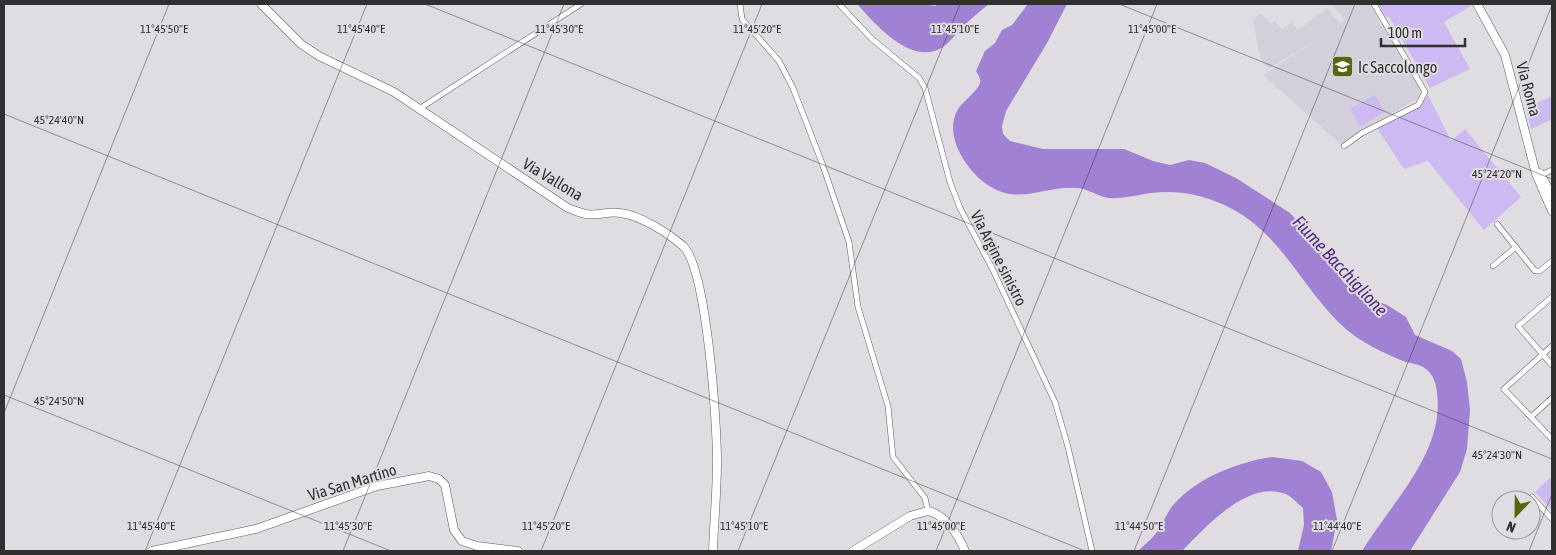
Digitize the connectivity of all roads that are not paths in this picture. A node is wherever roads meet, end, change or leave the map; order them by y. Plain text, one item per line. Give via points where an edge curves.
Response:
1 (261, 4) edge
2 (581, 4) edge
3 (740, 4) edge
4 (839, 4) edge
5 (1374, 4) edge
6 (1477, 4) edge
7 (419, 109) junction
8 (1344, 146) dead end
9 (1532, 158) junction
10 (1552, 170) edge
11 (1541, 175) junction
12 (1552, 196) edge
13 (1552, 211) edge
14 (1497, 224) dead end
15 (1516, 247) junction
16 (1552, 261) edge
17 (1493, 266) dead end
18 (1552, 297) edge
19 (1552, 346) edge
20 (1543, 354) junction
21 (1552, 365) edge
22 (1552, 398) edge
23 (1531, 417) junction
24 (1552, 440) edge
25 (1541, 507) edge
26 (928, 511) junction
27 (1552, 519) edge
28 (152, 551) edge
29 (518, 551) edge
30 (713, 551) edge
31 (853, 551) edge
32 (965, 551) edge
33 (1092, 551) edge

1 - 7 street, Via Vallona via 301,44 319,56 394,92
2 - 7 street
3 - 26 street via 742,19 779,61 793,88 822,163 849,242 858,308 888,406 893,456 925,498
4 - 33 street, Via Argine sinistro via 871,38 919,78 925,88 960,208 992,268 1054,402
5 - 8 street via 1425,92 1418,104 1362,132
6 - 9 street, Via Roma via 1505,55
7 - 30 street, Via Vallona via 568,208 587,215 618,212 643,219 690,254 706,321 711,371 717,459
9 - 11 street, Via Roma
9 - 13 street, Via Roma via 1541,189
10 - 11 street
11 - 12 street, Via Roma
14 - 15 street
15 - 16 street via 1537,272
15 - 17 street
18 - 20 street via 1518,326
19 - 20 street
20 - 21 street
20 - 23 street via 1504,389
22 - 23 street
23 - 24 street
25 - 27 street
26 - 31 street via 910,516
26 - 32 street via 940,516
28 - 29 street, Via San Martino via 256,529 377,486 429,476 445,485 454,530 462,541

